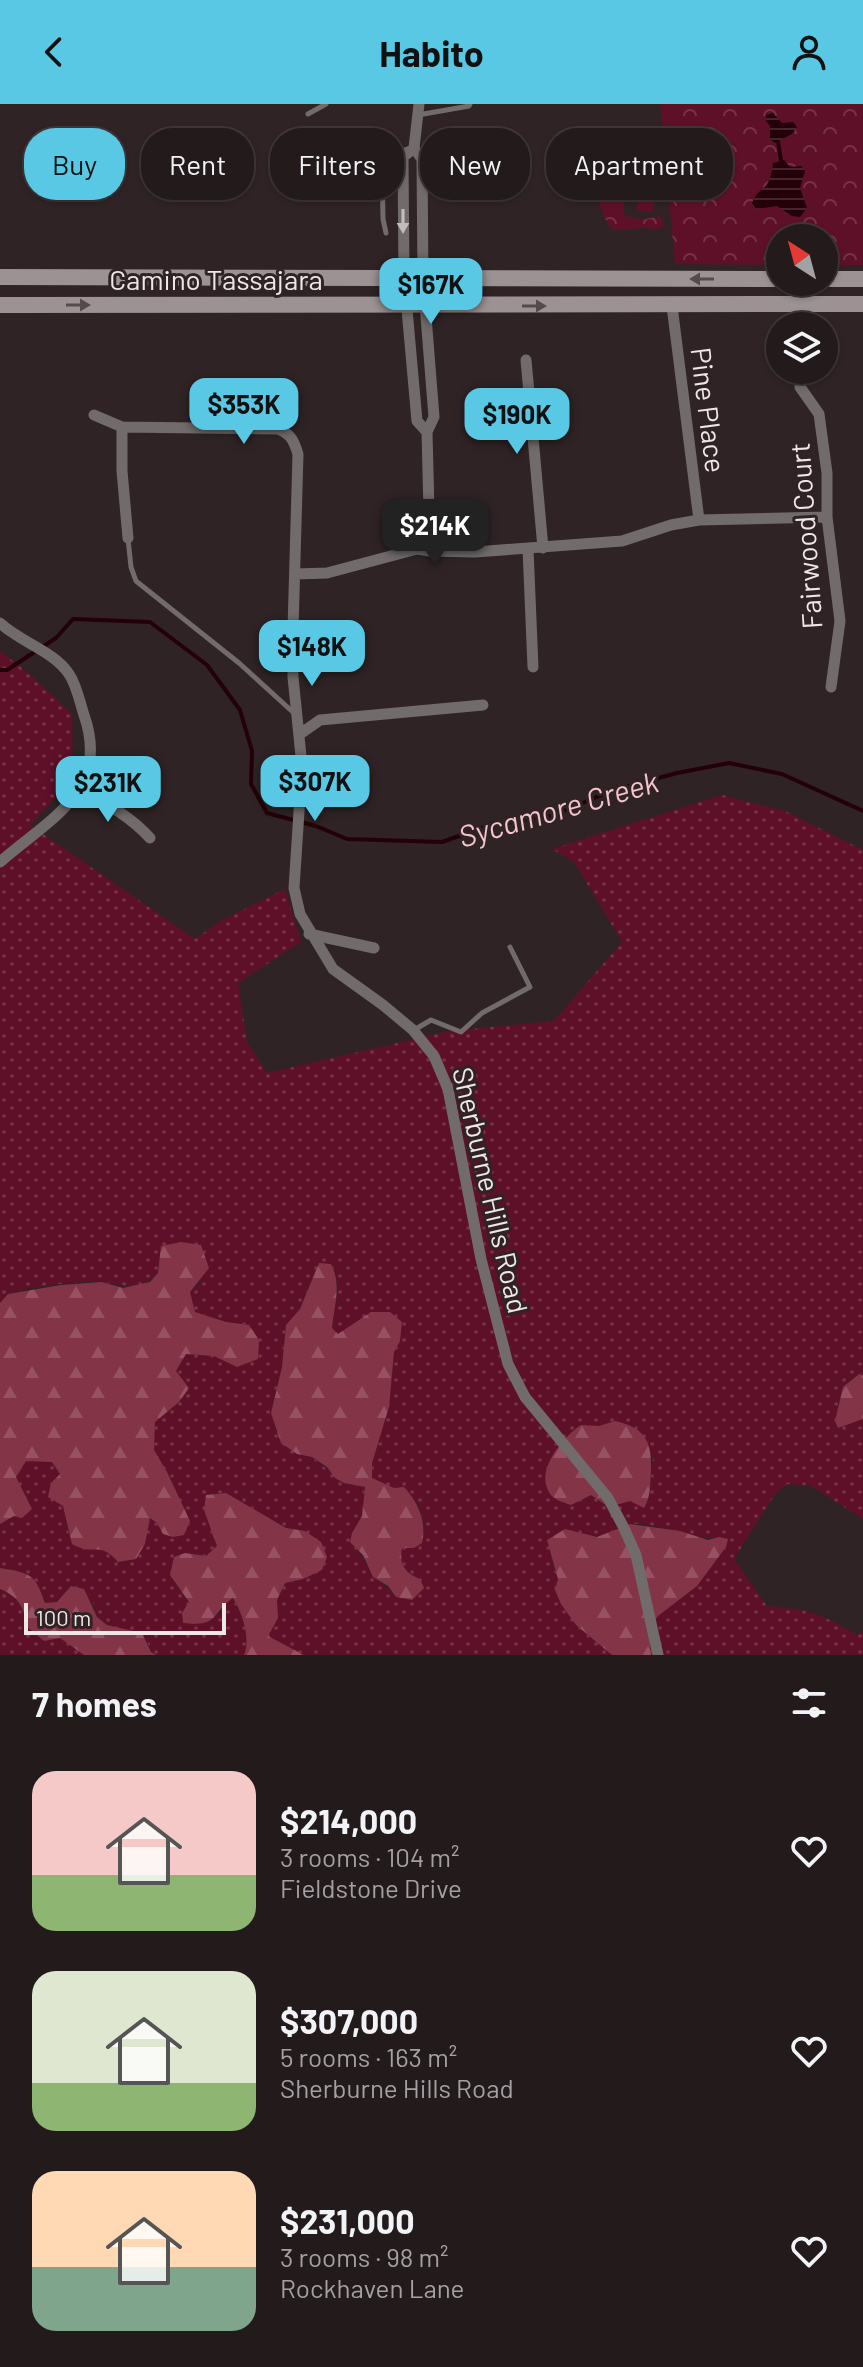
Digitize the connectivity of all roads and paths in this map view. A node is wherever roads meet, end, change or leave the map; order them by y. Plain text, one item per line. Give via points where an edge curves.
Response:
1 (326, 104) edge
2 (470, 104) edge
3 (418, 110) edge
4 (308, 114) dead end
5 (414, 148) junction
6 (386, 233) dead end
7 (404, 276) junction
8 (0, 277) edge
9 (423, 279) junction
10 (766, 279) edge
11 (838, 279) edge
12 (863, 279) edge
13 (863, 304) edge
14 (0, 305) edge
15 (407, 306) junction
16 (425, 306) junction
17 (672, 306) junction
18 (526, 360) dead end
19 (800, 387) dead end
20 (94, 415) dead end
21 (122, 427) junction
22 (427, 432) junction
23 (827, 517) junction
24 (699, 520) junction
25 (128, 538) joint
26 (543, 548) junction
27 (528, 549) junction
28 (430, 551) junction
29 (296, 574) junction
30 (4, 627) edge
31 (533, 667) dead end
32 (831, 687) dead end
33 (483, 705) dead end
34 (298, 717) junction
35 (300, 734) junction
36 (82, 790) junction
37 (150, 838) dead end
38 (0, 862) edge
39 (309, 934) junction
40 (510, 947) dead end
41 (374, 948) dead end
42 (413, 1030) junction
43 (658, 1655) edge

1 - 4 lane
2 - 3 lane
3 - 5 street
5 - 6 lane via 385,154 382,163
5 -> 7 street via 403,157
5 - 9 street via 422,159
7 - 8 main road, Camino Tassajara
7 - 9 main road, Camino Tassajara
7 - 15 street
10 -> 9 main road, Camino Tassajara
9 - 16 street
11 - 12 main road
13 - 17 main road, Camino Tassajara
14 -> 15 main road, Camino Tassajara
15 - 16 main road, Camino Tassajara
15 - 22 street via 417,421
16 -> 17 main road, Camino Tassajara
16 - 22 street via 434,417
17 - 24 street, Pine Place
18 - 26 street
19 - 23 street, Fairwood Court via 819,414
20 - 21 street
21 - 25 street
21 - 29 street, Sherburne Hills Road via 287,433 298,454
22 - 28 street
23 - 24 street
23 - 32 street, Fairwood Court via 840,621
24 - 26 street via 622,541
25 - 34 lane via 136,581
26 - 27 street
27 - 28 street
27 - 31 street
28 - 29 street via 417,549 327,573
29 - 34 street, Sherburne Hills Road via 293,677
30 - 36 street via 70,675 90,731 91,760
33 - 35 street via 320,720
34 - 35 street, Sherburne Hills Road
35 - 39 street, Sherburne Hills Road via 294,888
36 - 37 street via 117,809
36 - 38 street
39 - 41 street
39 - 42 street, Sherburne Hills Road via 333,969
40 - 42 lane via 530,987 482,1013 461,1032 431,1020
42 - 43 street, Sherburne Hills Road via 434,1056 448,1089 508,1364 525,1397 608,1498 623,1526 636,1555

